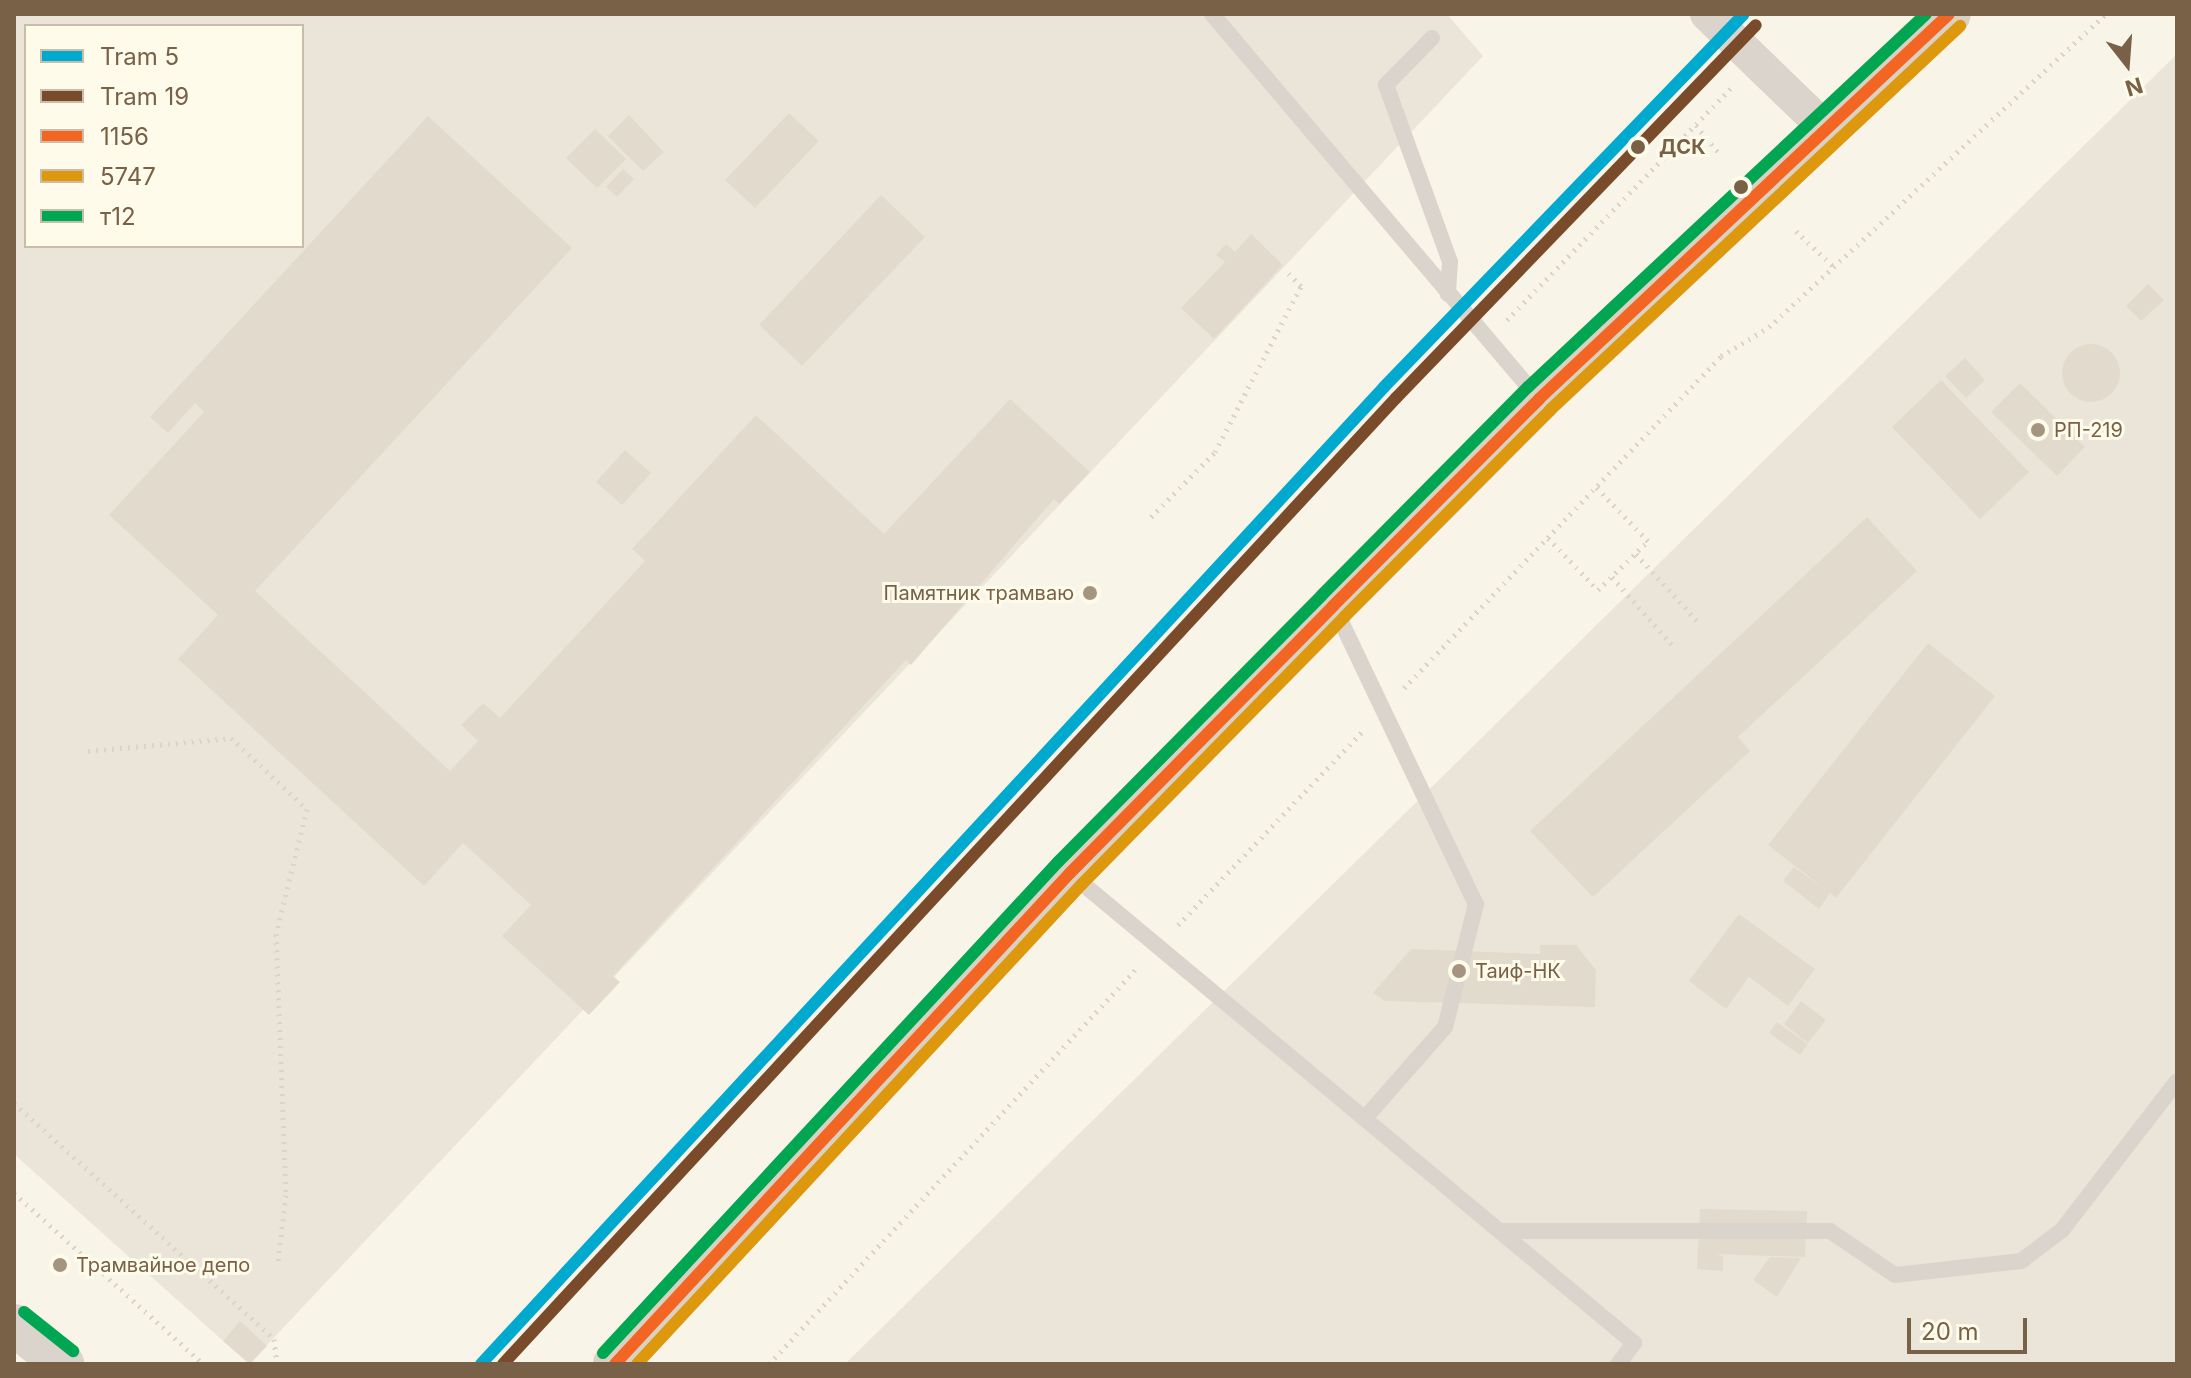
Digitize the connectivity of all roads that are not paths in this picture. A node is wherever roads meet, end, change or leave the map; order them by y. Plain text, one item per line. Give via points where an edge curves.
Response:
1 (1212, 14) edge
2 (1707, 14) edge
3 (1949, 14) edge
4 (1432, 38) dead end
5 (1826, 129) junction
6 (1448, 294) junction
7 (1539, 399) junction
8 (1333, 606) junction
9 (1070, 873) junction
10 (2177, 1081) edge
11 (1365, 1118) junction
12 (1500, 1231) junction
13 (14, 1325) edge
14 (1620, 1363) edge
15 (63, 1364) edge
16 (615, 1364) edge

1 - 6 lane
2 - 5 street
3 - 5 main road
4 - 6 lane via 1386,85 1450,262
5 - 7 main road
6 - 7 lane
7 - 8 main road
8 - 9 main road
8 - 11 lane via 1476,904 1445,1027
9 - 11 lane
9 - 16 main road
10 - 12 lane via 2062,1230 2021,1261 1895,1275 1830,1231
11 - 12 lane
12 - 14 lane via 1634,1343
13 - 15 street

